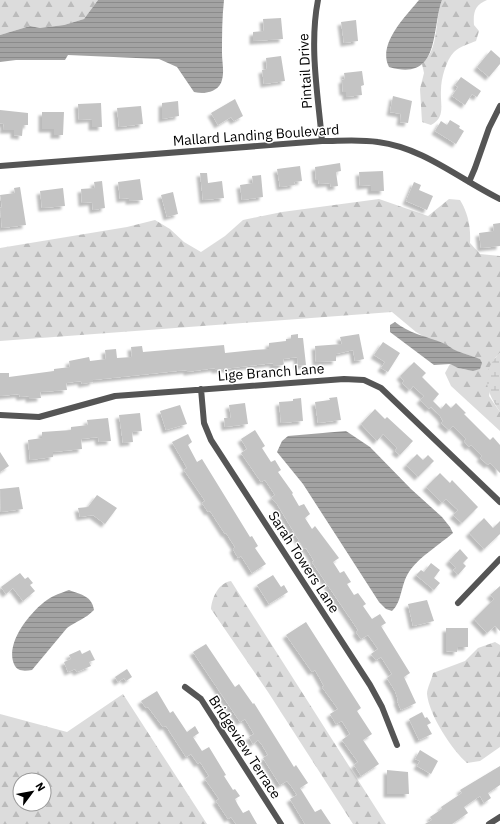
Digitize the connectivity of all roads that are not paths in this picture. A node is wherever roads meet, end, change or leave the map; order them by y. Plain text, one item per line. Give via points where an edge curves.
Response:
1 (318, 0) edge
2 (500, 106) edge
3 (322, 141) junction
4 (0, 166) edge
5 (469, 182) junction
6 (500, 199) edge
7 (201, 390) junction
8 (0, 415) edge
9 (500, 502) edge
10 (500, 559) edge
11 (458, 603) dead end
12 (185, 687) dead end
13 (398, 745) dead end
14 (500, 817) edge
15 (281, 824) edge
16 (489, 824) edge

1 - 3 street, Pintail Drive via 314,45
2 - 5 street via 488,128
3 - 4 street, Mallard Landing Boulevard
3 - 5 street, Mallard Landing Boulevard via 362,140 391,144 427,156
5 - 6 street, Mallard Landing Boulevard
7 - 8 street, Lige Branch Lane via 115,396 39,417
7 - 9 street, Lige Branch Lane via 344,378 364,380 387,393
7 - 13 street, Sarah Towers Lane via 204,423 211,440 370,685
10 - 11 street
12 - 15 street, Bridgeview Terrace via 201,699
14 - 16 street

